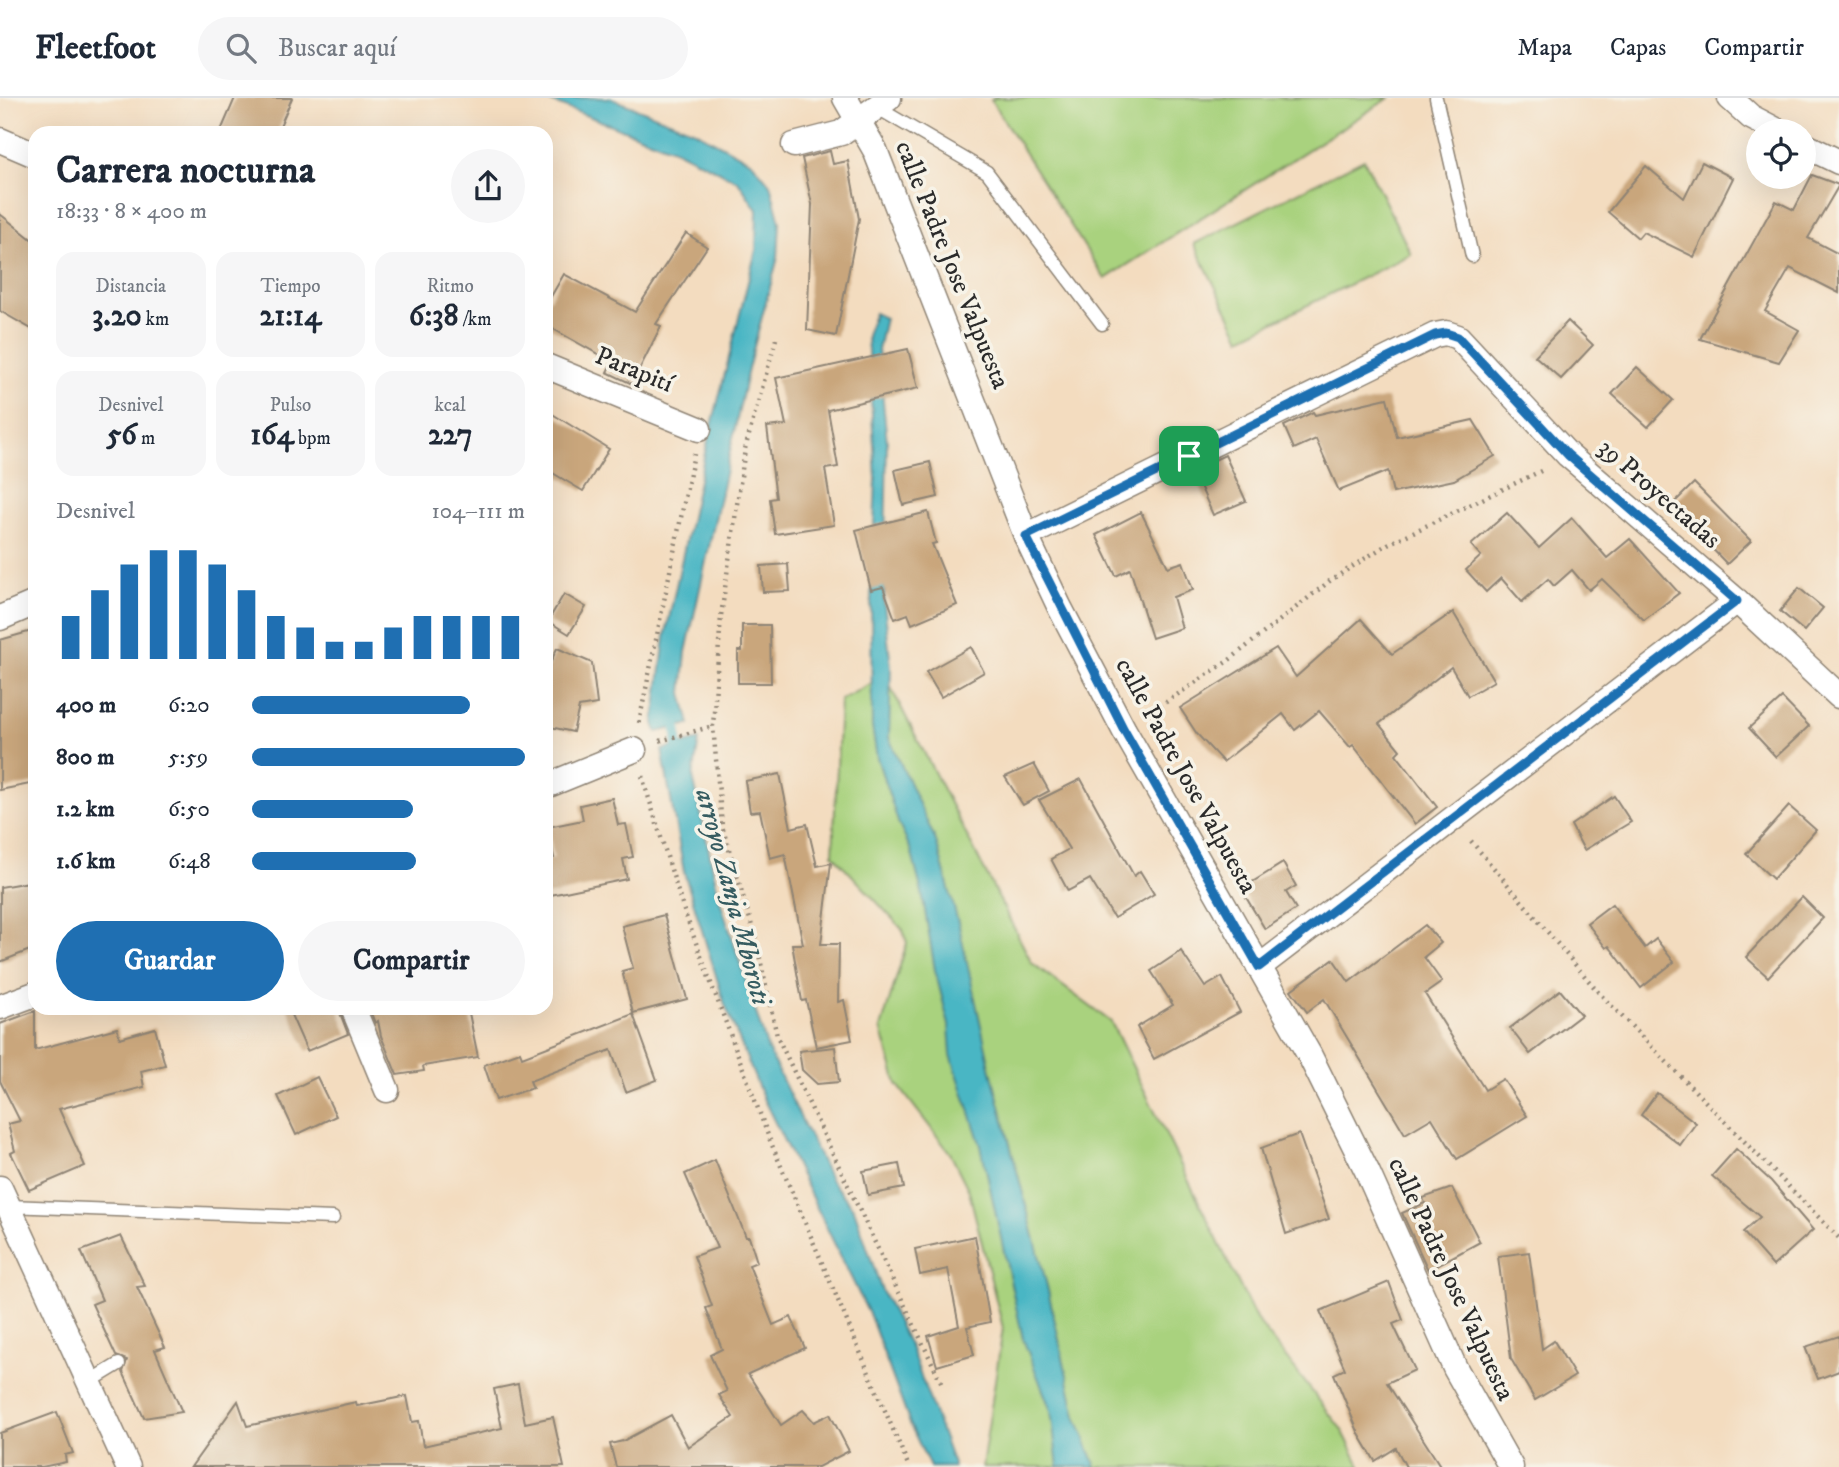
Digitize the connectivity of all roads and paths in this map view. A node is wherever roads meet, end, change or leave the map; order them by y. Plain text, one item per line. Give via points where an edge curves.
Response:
1 (1436, 98) edge
2 (1730, 98) edge
3 (867, 105) edge
4 (1755, 119) edge
5 (0, 140) edge
6 (794, 145) dead end
7 (1816, 151) edge
8 (28, 152) edge
9 (1839, 162) edge
10 (1472, 256) dead end
11 (1102, 324) dead end
12 (776, 339) dead end
13 (553, 369) edge
14 (699, 429) joint
15 (1568, 455) junction
16 (1026, 536) junction
17 (1737, 601) junction
18 (28, 606) edge
19 (0, 618) edge
20 (1839, 696) edge
21 (713, 726) junction
22 (1124, 730) junction
23 (662, 740) dead end
24 (634, 750) junction
25 (553, 783) edge
26 (1453, 821) junction
27 (1259, 967) junction
28 (28, 997) edge
29 (0, 1007) edge
30 (356, 1015) edge
31 (387, 1090) dead end
32 (4, 1197) edge
33 (333, 1218) dead end
34 (1839, 1238) edge
35 (119, 1364) dead end
36 (91, 1381) junction
37 (943, 1386) dead end
38 (128, 1467) edge
39 (909, 1467) edge
40 (1511, 1467) edge

1 - 10 lane
2 - 4 street
3 - 6 street via 841,133
3 - 11 lane via 987,172
3 - 16 street, calle Padre Jose Valpuesta via 875,150
5 - 8 street
7 - 9 street
12 - 21 path via 745,449 721,616
13 - 14 street, Parapití
14 - 24 path
15 - 16 street, 39 Proyectadas via 1458,337 1446,333
15 - 17 street, 39 Proyectadas
15 - 22 path via 1526,480 1388,544
16 - 22 street, calle Padre Jose Valpuesta
17 - 20 street, 39 Proyectadas
17 - 26 street
18 - 19 street
21 - 23 path
21 - 37 path via 722,826 755,936 777,1036
22 - 27 street, calle Padre Jose Valpuesta
24 - 25 street
24 - 39 path via 683,908 769,1138
26 - 27 street
26 - 34 path via 1599,993
27 - 40 street, calle Padre Jose Valpuesta via 1310,1056 1455,1368
28 - 29 street
30 - 31 street
32 - 33 lane
32 - 36 street
35 - 36 lane
36 - 38 street

